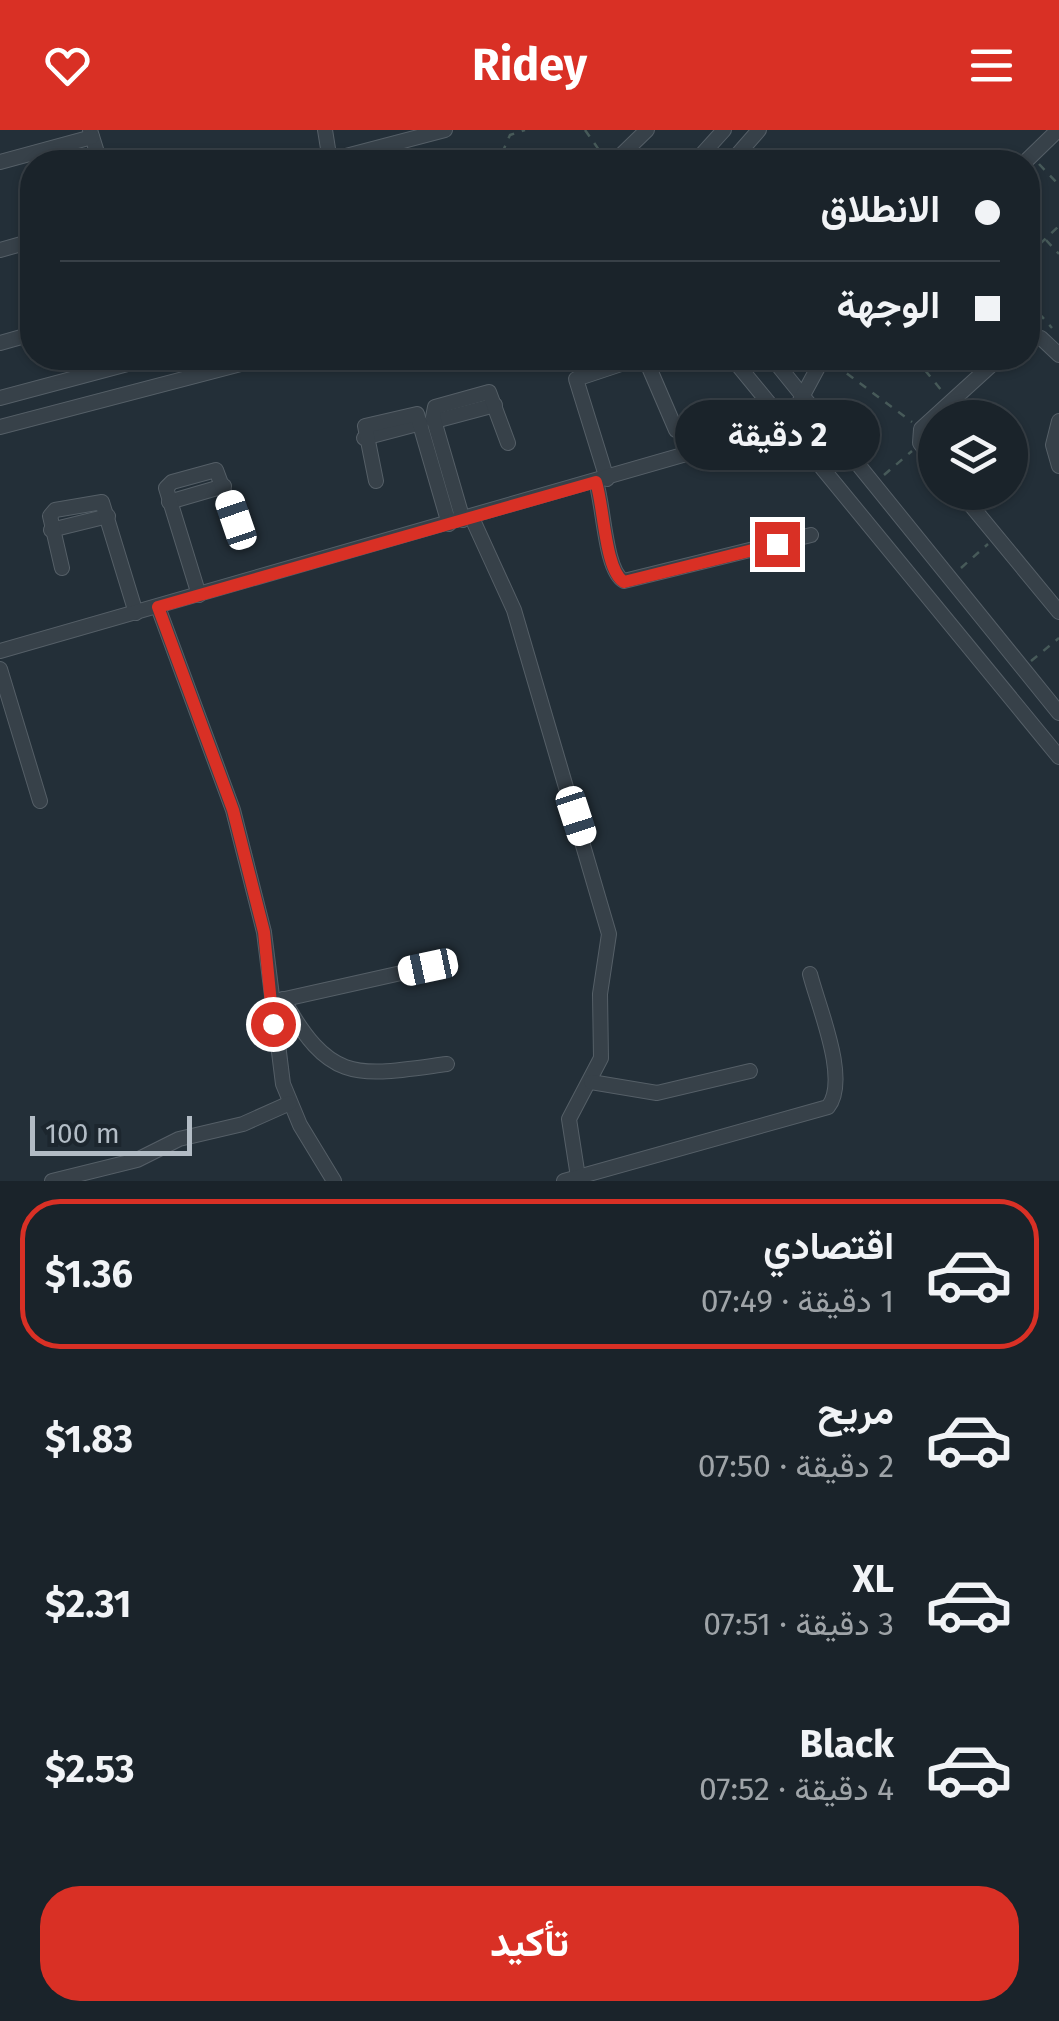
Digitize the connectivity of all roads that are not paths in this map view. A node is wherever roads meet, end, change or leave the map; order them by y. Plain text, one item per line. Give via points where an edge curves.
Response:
1 (446, 130) edge
2 (647, 130) edge
3 (724, 130) edge
4 (759, 130) edge
5 (1058, 130) edge
6 (91, 134) edge
7 (415, 134) edge
8 (39, 150) edge
9 (365, 150) edge
10 (624, 150) edge
11 (706, 150) edge
12 (742, 150) edge
13 (1037, 150) edge
14 (1040, 338) edge
15 (1059, 355) edge
16 (105, 370) edge
17 (219, 370) edge
18 (604, 370) edge
19 (648, 370) edge
20 (742, 370) edge
21 (782, 370) edge
22 (818, 370) edge
23 (985, 370) edge
24 (804, 396) junction
25 (0, 398) edge
26 (950, 400) edge
27 (1059, 421) edge
28 (428, 422) junction
29 (787, 425) junction
30 (0, 428) edge
31 (676, 430) dead end
32 (508, 442) dead end
33 (1059, 466) edge
34 (376, 481) dead end
35 (602, 481) junction
36 (975, 510) edge
37 (236, 520) dead end
38 (462, 521) junction
39 (810, 535) dead end
40 (62, 568) dead end
41 (199, 595) junction
42 (158, 607) junction
43 (1059, 612) edge
44 (136, 613) junction
45 (0, 652) edge
46 (0, 669) edge
47 (1059, 713) edge
48 (1059, 757) edge
49 (40, 801) dead end
50 (428, 967) dead end
51 (810, 974) dead end
52 (277, 1001) junction
53 (447, 1064) dead end
54 (750, 1070) dead end
55 (591, 1082) junction
56 (290, 1102) junction
57 (571, 1179) edge
58 (52, 1181) edge
59 (334, 1181) edge

1 - 7 street
2 - 10 street
3 - 11 street
4 - 12 street
5 - 13 street
6 - 8 street
7 - 9 street
14 - 15 street
16 - 25 street
17 - 30 street
18 - 35 street via 576,379
19 - 31 street
20 - 29 street
21 - 24 street
22 - 24 street
23 - 26 street
24 - 29 street
24 - 47 street
27 - 33 street
28 - 32 street via 440,404 485,392
28 - 34 street via 411,412 368,423 364,438
28 - 38 street
29 - 35 street
29 - 48 street
35 - 38 street
35 - 39 street via 612,568 624,582
36 - 43 street
37 - 41 street via 218,471 172,482 166,491
38 - 41 street
38 - 55 street via 514,610 609,934 600,994 601,1058
40 - 44 street via 48,519 55,510 104,504
41 - 42 street
42 - 44 street
42 - 52 street via 233,810
44 - 45 street
46 - 49 street
50 - 52 street
51 - 57 street via 837,1074 828,1107
52 - 53 street via 317,1052 340,1066 371,1073
52 - 56 street via 279,1068
54 - 55 street via 657,1094
55 - 57 street via 569,1119
56 - 58 street via 137,1160
56 - 59 street

